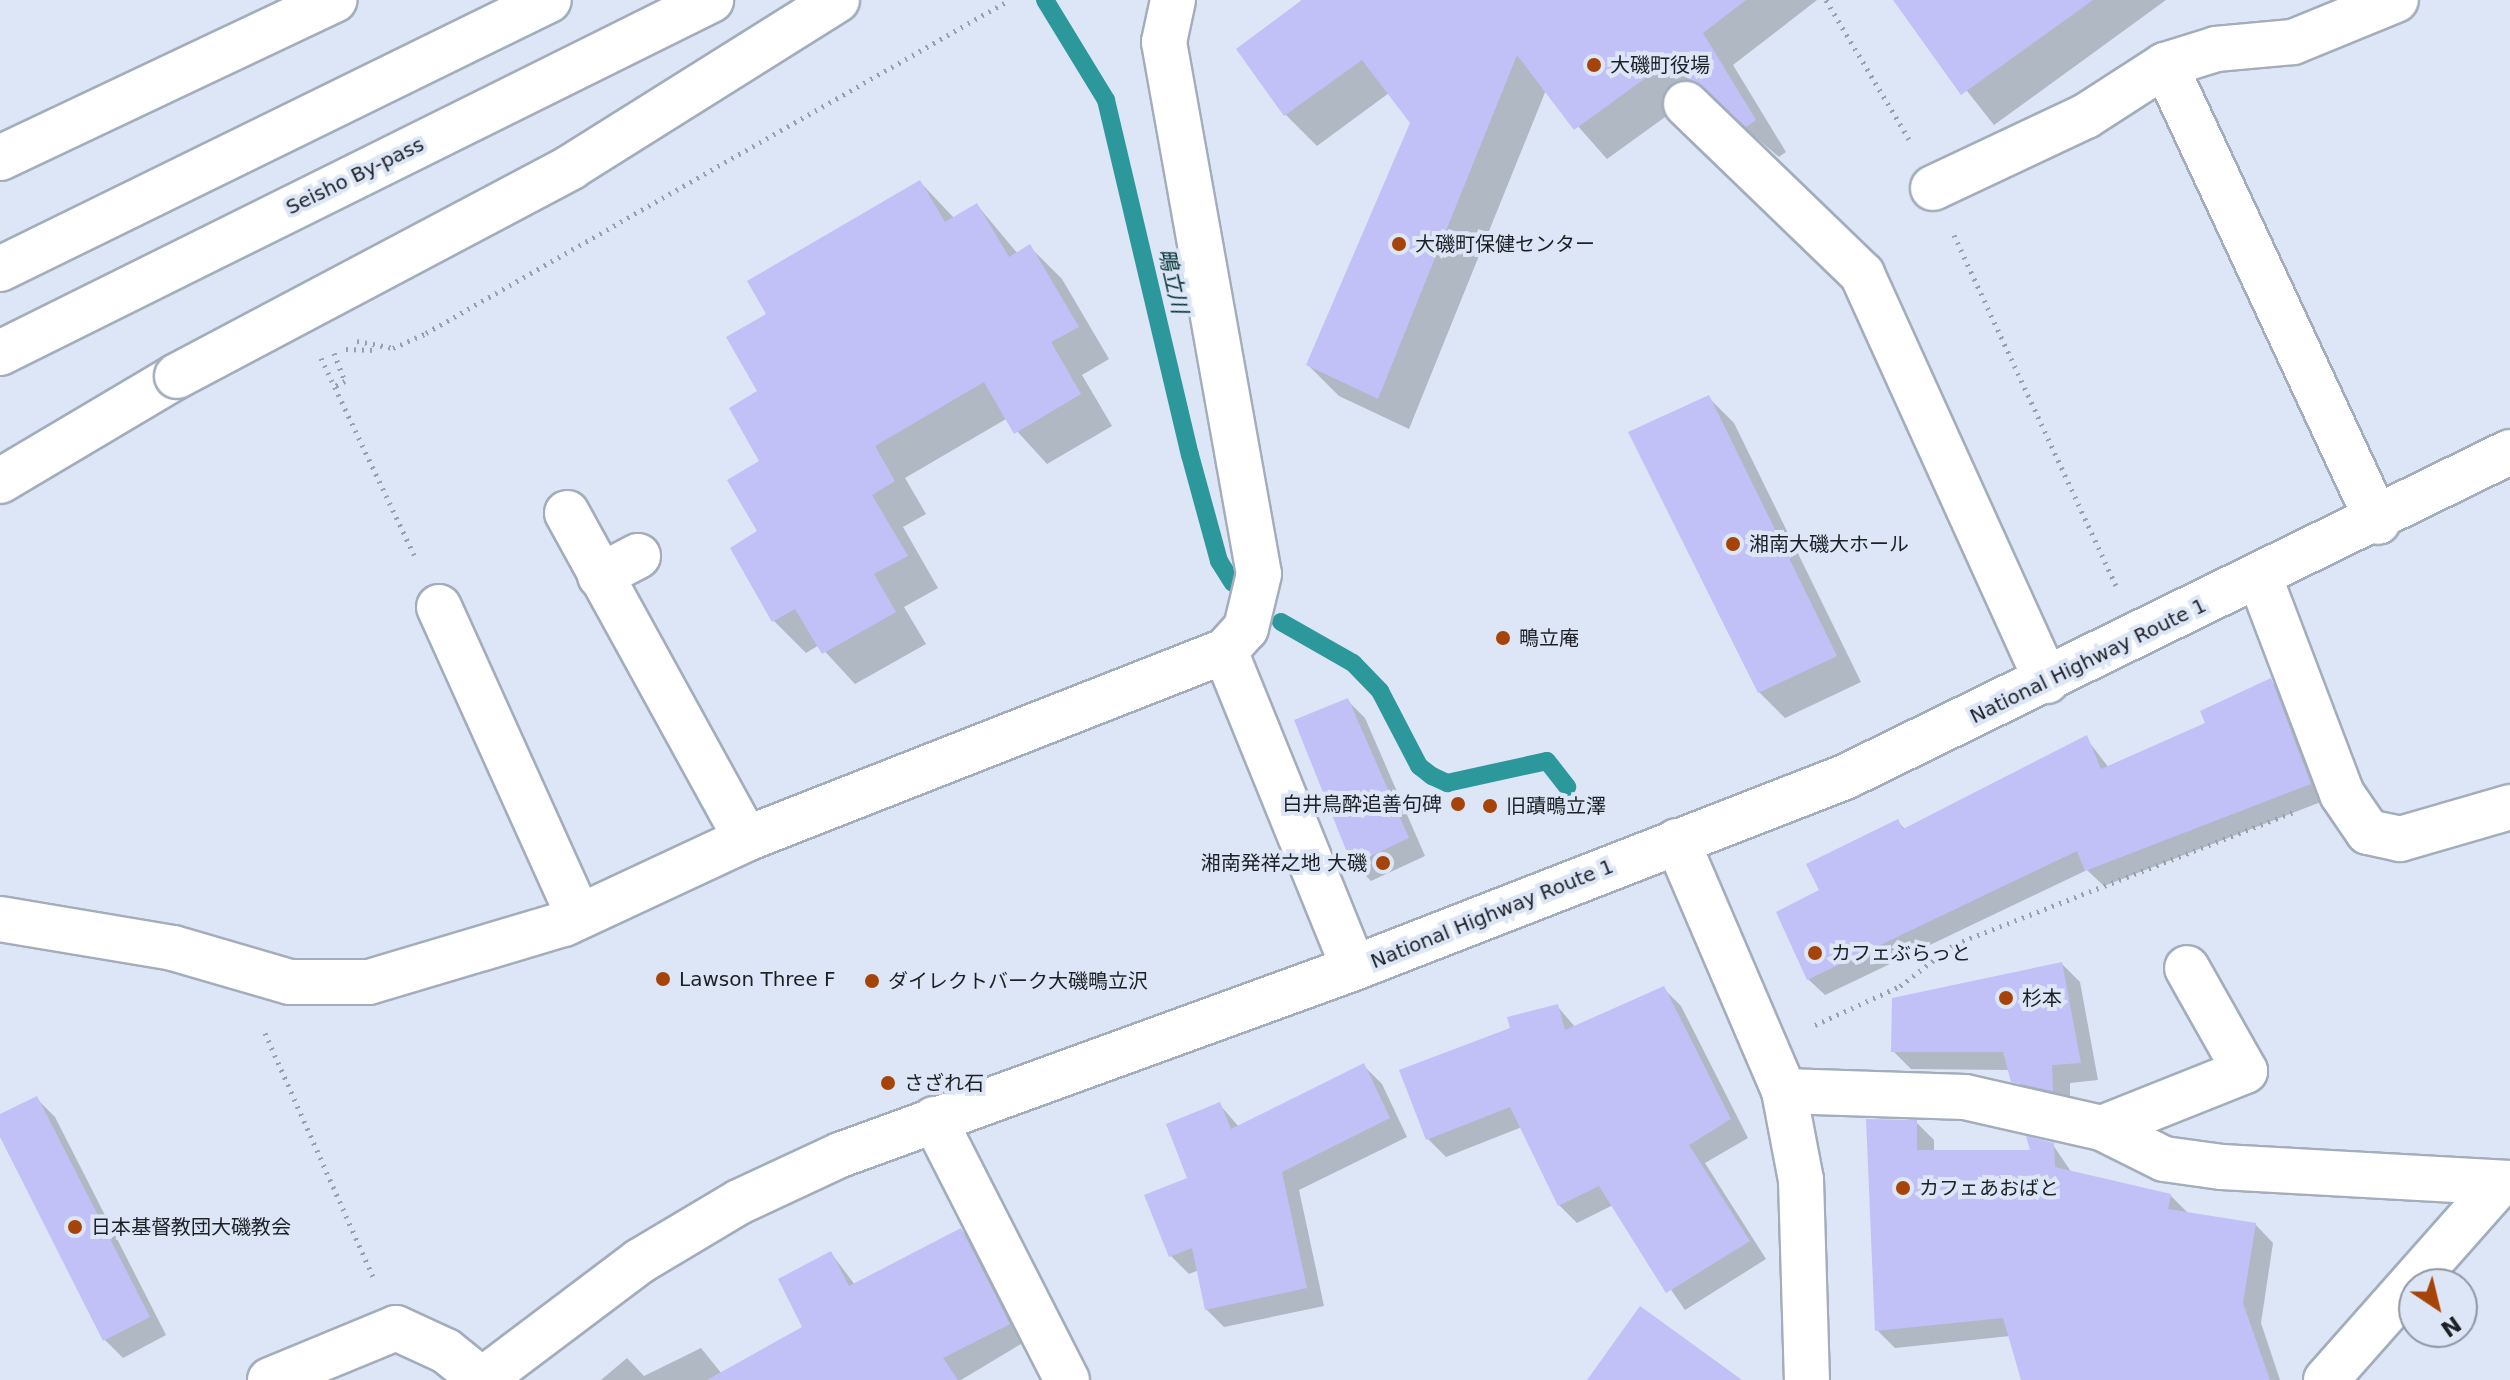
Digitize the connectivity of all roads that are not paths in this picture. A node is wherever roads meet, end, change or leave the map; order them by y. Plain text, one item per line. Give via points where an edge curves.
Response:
1 (335, 0) edge
2 (549, 0) edge
3 (711, 0) edge
4 (837, 0) edge
5 (1173, 0) edge
6 (2396, 0) edge
7 (2165, 65) junction
8 (1686, 104) dead end
9 (0, 158) edge
10 (1933, 188) road end
11 (0, 269) edge
12 (0, 353) edge
13 (2510, 452) edge
14 (0, 481) edge
15 (567, 513) dead end
16 (2378, 522) junction
17 (2260, 578) junction
18 (439, 607) road end
19 (1225, 651) junction
20 (2047, 681) junction
21 (2510, 807) edge
22 (746, 839) junction
23 (1677, 841) junction
24 (578, 915) junction
25 (0, 919) edge
26 (1354, 968) junction
27 (2187, 968) dead end
28 (1784, 1091) junction
29 (934, 1119) junction
30 (2102, 1128) junction
31 (2505, 1183) edge
32 (1063, 1378) edge
33 (270, 1380) edge
34 (482, 1380) edge
35 (1807, 1380) edge
36 (2326, 1380) edge

1 - 9 main road
2 - 11 main road
3 - 12 main road, Seisho By-pass
4 - 14 main road, bridge via 571,167 177,376
5 - 19 main road via 1164,42 1259,574 1246,628
6 - 7 main road via 2293,42 2216,49
7 - 10 main road via 2086,116
7 - 16 main road
8 - 20 main road via 1862,274
13 - 16 main road, National Highway Route 1
15 - 22 main road via 619,566
16 - 17 main road, National Highway Route 1
17 - 20 main road, National Highway Route 1
17 - 21 main road via 2342,794 2368,832 2400,839
18 - 24 main road
19 - 22 main road
19 - 26 main road
20 - 23 main road, National Highway Route 1 via 1845,777
22 - 24 main road
23 - 26 main road, National Highway Route 1
23 - 28 main road
24 - 25 main road via 518,941 369,982 290,982 234,964
26 - 29 main road, National Highway Route 1
27 - 30 main road via 2245,1071
28 - 30 main road via 1965,1097
28 - 35 main road via 1801,1180
29 - 32 main road
29 - 34 main road, National Highway Route 1 via 739,1202 640,1261
30 - 31 main road via 2164,1159
31 - 36 main road
33 - 34 main road via 396,1328 446,1351

